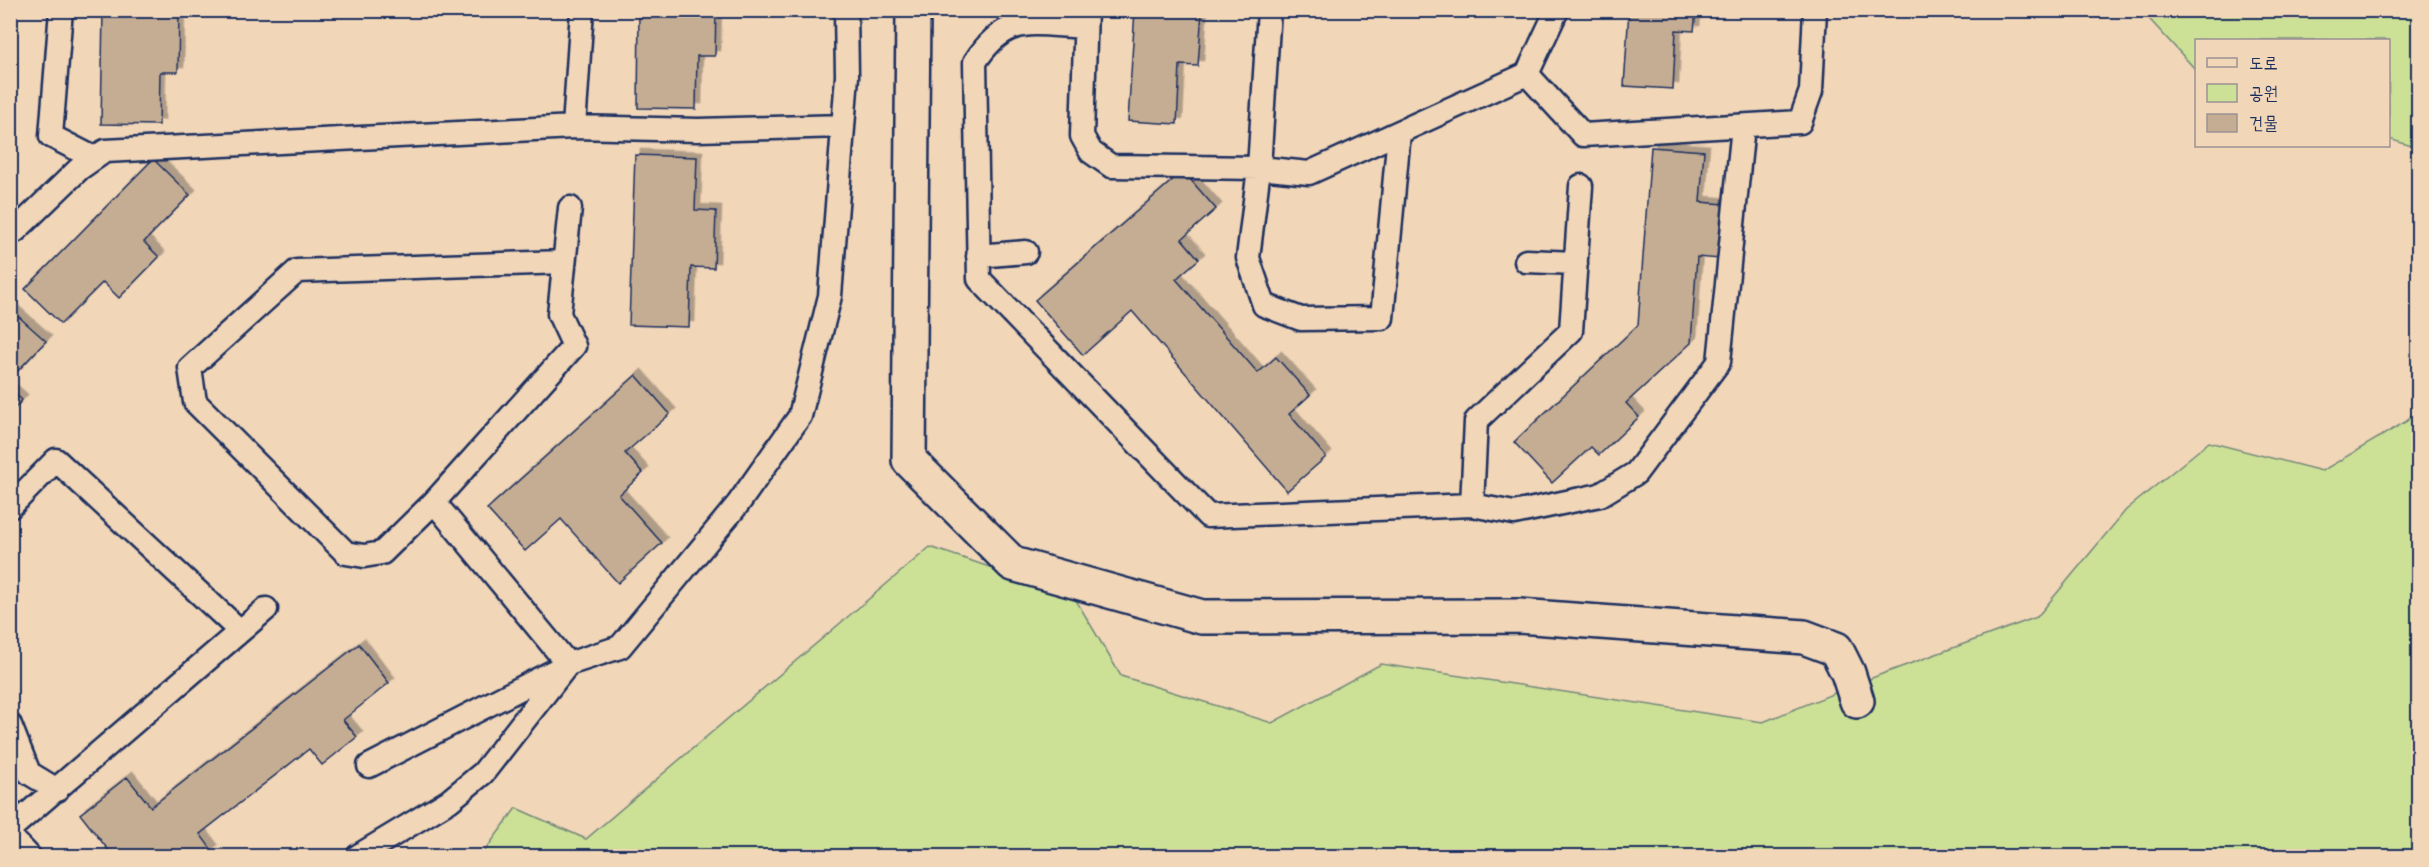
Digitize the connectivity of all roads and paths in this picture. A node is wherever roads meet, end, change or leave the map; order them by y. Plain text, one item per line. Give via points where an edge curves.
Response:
1 (61, 10) edge
2 (582, 10) edge
3 (846, 10) edge
4 (912, 10) edge
5 (1269, 10) edge
6 (1557, 10) edge
7 (1815, 10) edge
8 (1086, 19) edge
9 (1527, 74) junction
10 (843, 126) junction
11 (1743, 126) junction
12 (574, 127) junction
13 (1399, 133) junction
14 (94, 158) junction
15 (1258, 168) junction
16 (1581, 186) dead end
17 (570, 208) dead end
18 (15, 231) dead end
19 (1026, 252) dead end
20 (978, 256) junction
21 (1526, 261) dead end
22 (564, 262) junction
23 (1576, 262) junction
24 (434, 502) junction
25 (1472, 505) junction
26 (10, 507) edge
27 (266, 609) dead end
28 (240, 631) junction
29 (568, 664) junction
30 (1857, 702) dead end
31 (10, 725) edge
32 (369, 766) dead end
33 (57, 790) junction
34 (10, 830) edge
35 (10, 836) edge
36 (29, 856) edge
37 (358, 856) edge

1 - 14 lane via 51,136
2 - 12 lane
3 - 10 lane
4 - 30 street via 909,460 1013,564 1202,617 1519,616 1804,637 1836,649
5 - 15 lane
6 - 9 lane
7 - 11 lane via 1811,92 1800,122
8 - 15 lane via 1082,136 1091,152 1111,166
8 - 20 lane via 1017,24 990,40 975,62
9 - 11 lane via 1583,135
9 - 13 lane
10 - 12 lane via 698,130
10 - 29 lane via 830,297 800,416 738,504 620,647
11 - 25 lane via 1719,362 1636,472 1600,495 1514,513
12 - 14 lane via 105,151
13 - 15 lane via 1309,173
13 - 15 lane via 1382,318 1301,320 1264,304 1248,258
14 - 18 lane
16 - 23 lane
17 - 22 lane
19 - 20 lane
20 - 25 lane via 979,279 1208,516
21 - 23 lane
22 - 24 lane via 559,314 574,346
22 - 24 lane via 297,271 190,368 195,402 346,553 382,554
23 - 25 lane via 1571,331 1476,421
24 - 29 lane
26 - 28 lane via 56,460
27 - 28 lane
28 - 33 lane
29 - 32 lane
29 - 37 lane via 483,772 449,801
31 - 33 lane via 29,773
33 - 34 lane
35 - 36 lane

